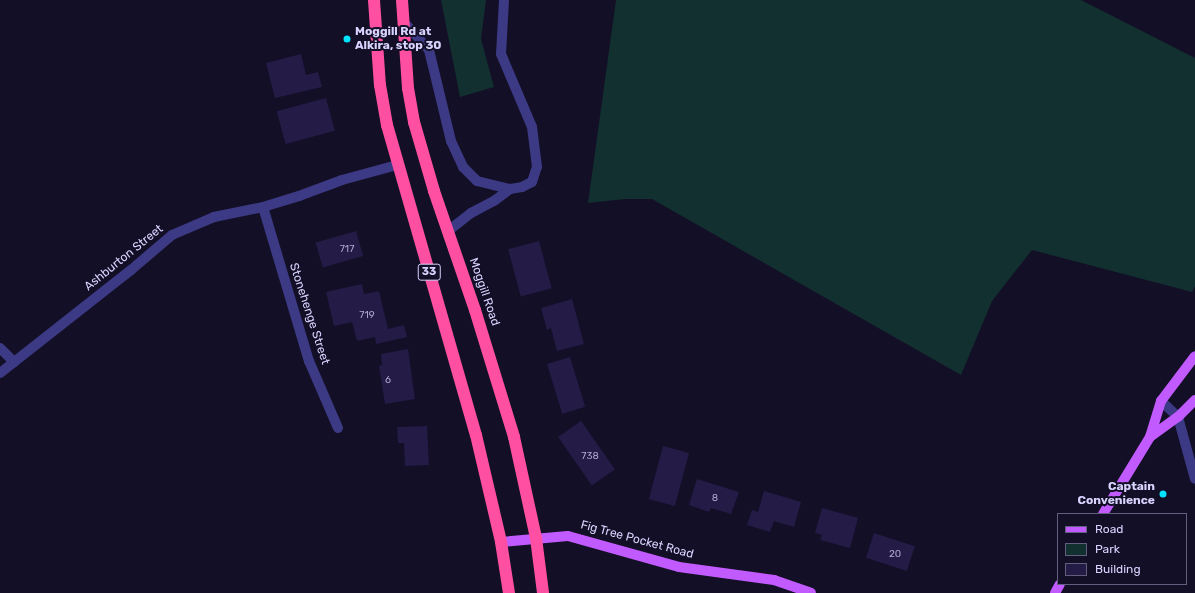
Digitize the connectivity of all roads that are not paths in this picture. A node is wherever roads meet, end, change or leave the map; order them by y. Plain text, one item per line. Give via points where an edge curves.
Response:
1 (374, 0) edge
2 (402, 0) edge
3 (504, 0) edge
4 (403, 21) junction
5 (397, 165) junction
6 (510, 189) junction
7 (262, 207) junction
8 (448, 231) junction
9 (0, 348) edge
10 (1195, 356) edge
11 (14, 362) junction
12 (0, 373) edge
13 (1195, 400) edge
14 (1161, 401) junction
15 (1178, 417) junction
16 (338, 428) dead end
17 (1150, 437) junction
18 (1195, 479) edge
19 (1104, 513) edge
20 (536, 538) junction
21 (501, 542) junction
22 (509, 593) edge
23 (543, 593) edge
24 (811, 593) edge

1 - 5 highway, 33 via 380,85
2 - 4 highway, Moggill Road / 33
3 - 6 street via 501,54 532,127 537,167 532,182
4 - 6 street via 430,50 451,141 463,167 477,181
4 - 8 highway, Moggill Road / 33 via 408,88 414,122
5 - 7 street, Ashburton Street via 342,180
5 - 21 highway, 33 via 460,378
6 - 8 street via 471,213
7 - 11 street, Ashburton Street via 214,217 172,235
7 - 16 street, Stonehenge Street via 309,361
8 - 20 highway, Moggill Road / 33 via 498,380 514,437
9 - 11 street
10 - 14 main road
11 - 12 street, Ashburton Street
13 - 15 main road
14 - 15 street
14 - 17 main road
15 - 17 main road
15 - 18 street
17 - 19 main road
20 - 21 main road, Fig Tree Pocket Road
20 - 23 highway, Moggill Road / 33
20 - 24 main road, Fig Tree Pocket Road via 575,537 679,567 774,580
21 - 22 highway, 33

